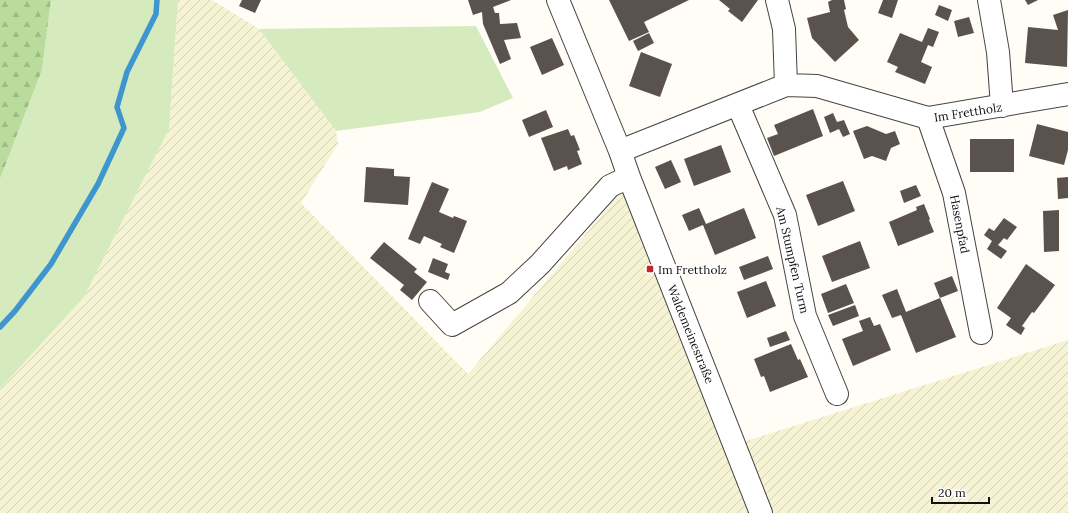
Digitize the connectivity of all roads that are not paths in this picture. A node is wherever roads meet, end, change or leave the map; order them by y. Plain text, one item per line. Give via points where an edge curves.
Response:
1 (558, 0) edge
2 (777, 0) edge
3 (989, 0) edge
4 (786, 85) junction
5 (1068, 94) edge
6 (738, 105) junction
7 (1002, 106) junction
8 (928, 118) junction
9 (620, 151) junction
10 (629, 177) junction
11 (430, 301) dead end
12 (981, 333) dead end
13 (837, 394) dead end
14 (761, 513) edge

1 - 9 street, Waldemeinestraße
2 - 4 street via 784,28
3 - 7 street via 998,52
4 - 6 street, Im Frettholz
4 - 8 street, Im Frettholz via 817,86
5 - 7 street, Im Frettholz
6 - 9 street, Im Frettholz
6 - 13 street, Am Stumpfen Turm via 785,215 805,316
7 - 8 street, Im Frettholz
8 - 12 street, Hasenpfad via 954,193
9 - 10 street, Waldemeinestraße
10 - 11 street via 610,186 540,264 509,293 452,325
10 - 14 street, Waldemeinestraße

